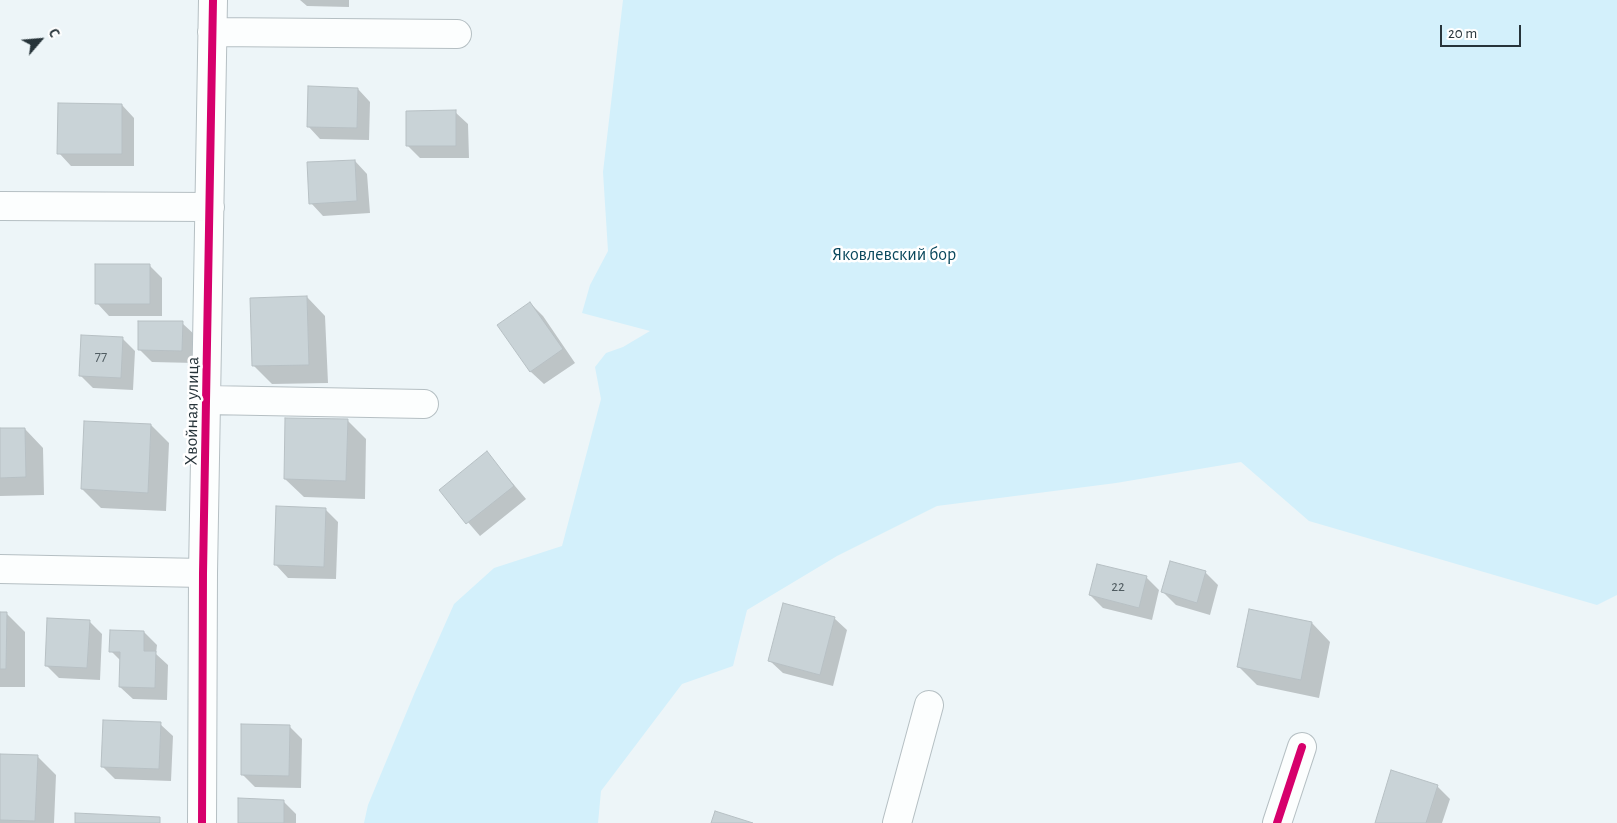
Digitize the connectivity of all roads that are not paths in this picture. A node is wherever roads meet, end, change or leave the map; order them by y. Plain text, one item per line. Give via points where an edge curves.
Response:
1 (213, 0) edge
2 (212, 32) junction
3 (457, 34) dead end
4 (0, 206) edge
5 (210, 207) junction
6 (207, 400) junction
7 (424, 404) dead end
8 (0, 569) edge
9 (203, 572) junction
10 (930, 705) dead end
11 (1302, 747) dead end
12 (202, 823) edge
13 (897, 823) edge
14 (1277, 823) edge

1 - 2 street, Хвойная улица
2 - 3 street
2 - 5 street, Хвойная улица
4 - 5 street
5 - 6 street, Хвойная улица
6 - 7 street
6 - 9 street, Хвойная улица
8 - 9 street
9 - 12 street, Хвойная улица
10 - 13 street
11 - 14 street

